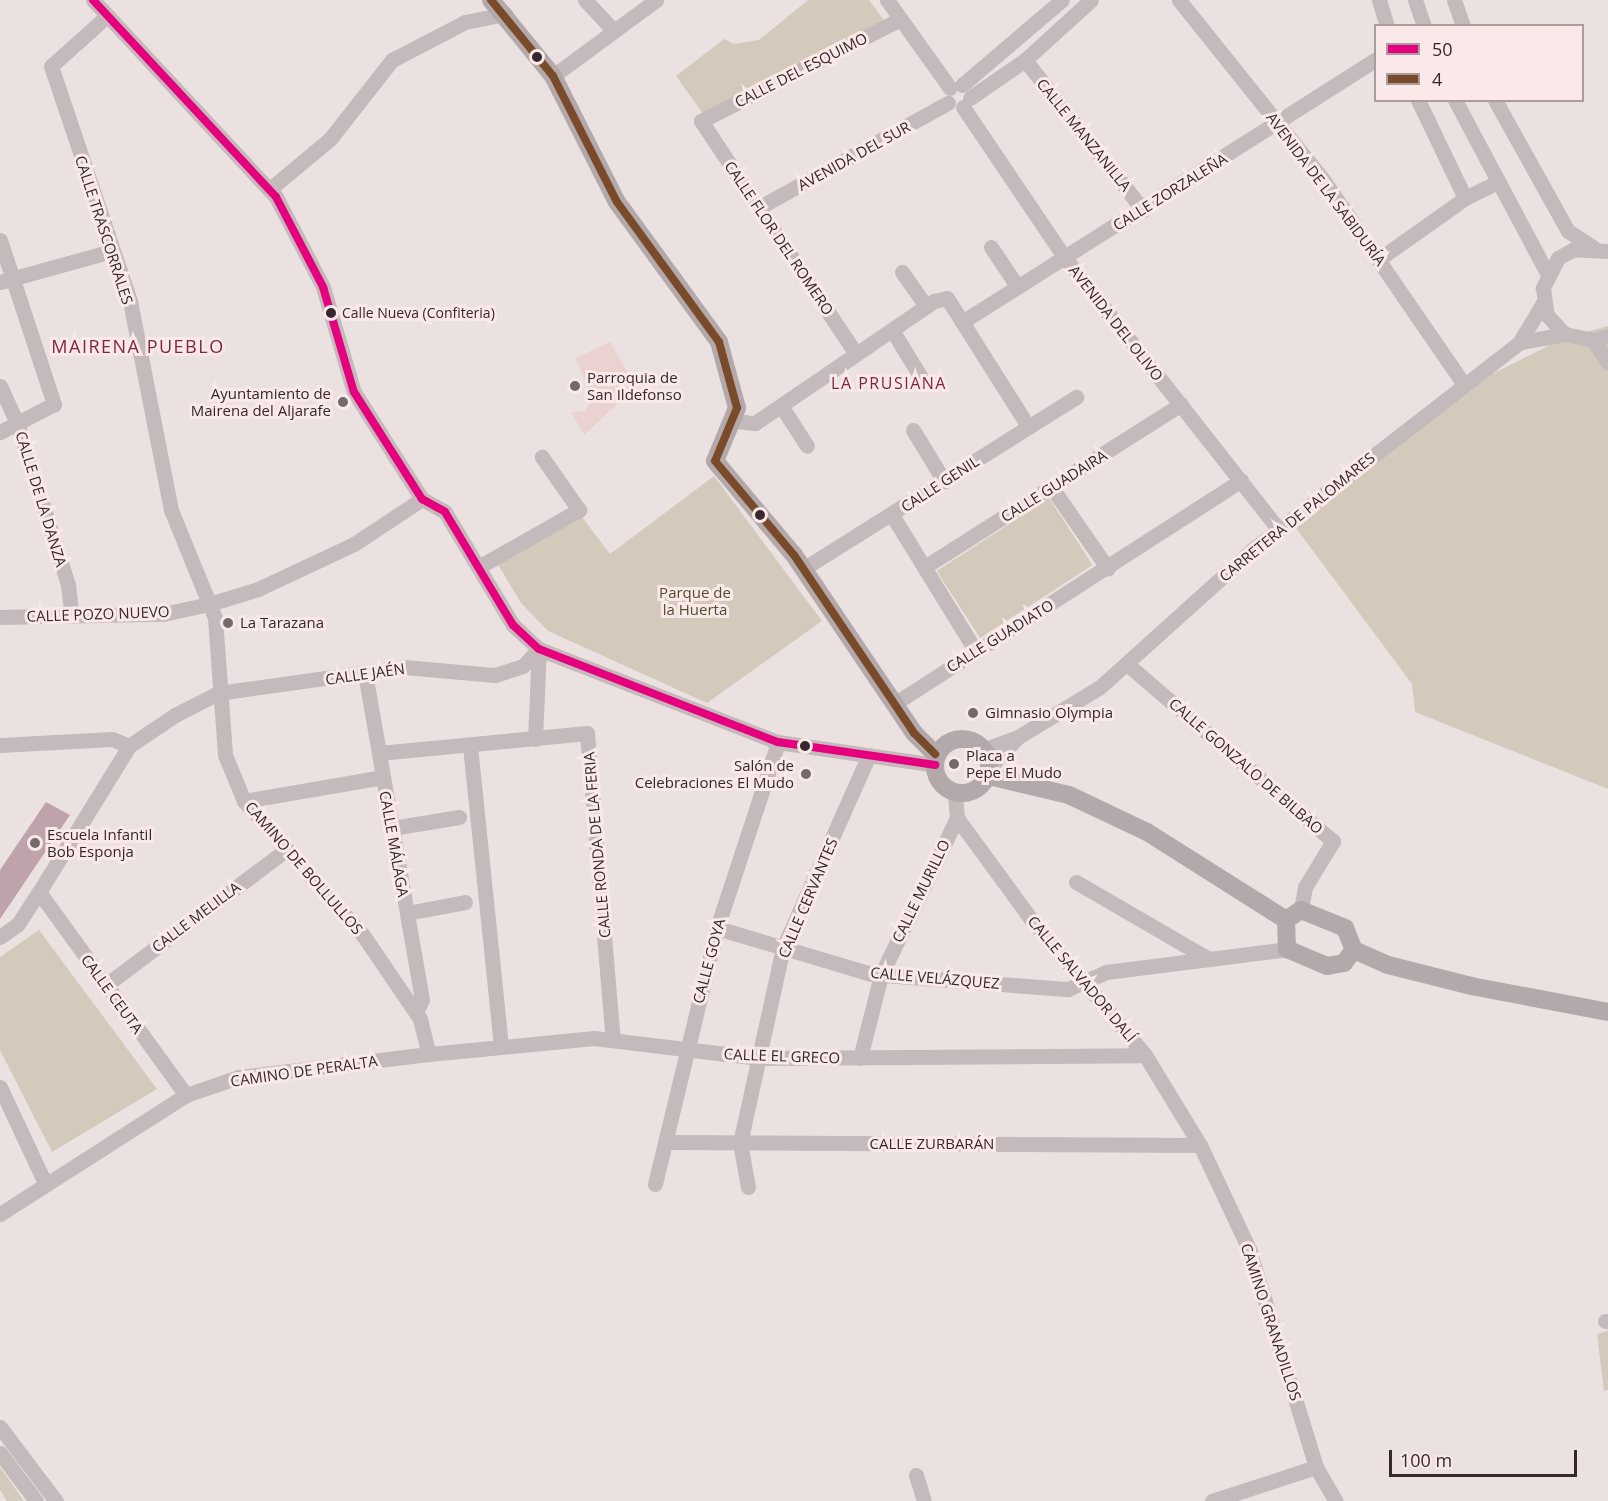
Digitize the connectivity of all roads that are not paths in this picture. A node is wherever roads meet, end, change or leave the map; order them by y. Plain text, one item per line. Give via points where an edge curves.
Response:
1 (93, 0) edge
2 (491, 0) edge
3 (585, 0) edge
4 (656, 0) edge
5 (887, 0) edge
6 (1062, 0) edge
7 (1091, 0) edge
8 (1179, 0) edge
9 (1379, 0) edge
10 (1415, 0) edge
11 (1454, 0) edge
12 (505, 14) junction
13 (107, 16) junction
14 (900, 19) junction
15 (1386, 24) edge
16 (1423, 24) edge
17 (1462, 24) edge
18 (614, 31) junction
19 (1025, 60) junction
20 (1374, 60) edge
21 (553, 76) junction
22 (959, 96) junction
23 (1419, 102) edge
24 (1456, 102) edge
25 (1496, 102) edge
26 (701, 121) joint
27 (1279, 123) junction
28 (1496, 183) junction
29 (270, 189) junction
30 (1464, 198) junction
31 (760, 207) junction
32 (1143, 210) junction
33 (0, 240) edge
34 (991, 247) dead end
35 (1601, 249) edge
36 (112, 250) junction
37 (1065, 258) junction
38 (1379, 259) junction
39 (902, 272) dead end
40 (1547, 273) junction
41 (16, 280) junction
42 (0, 282) edge
43 (1017, 286) junction
44 (1543, 303) junction
45 (926, 306) junction
46 (962, 322) junction
47 (892, 330) junction
48 (1565, 334) junction
49 (1600, 338) edge
50 (1521, 342) junction
51 (856, 354) junction
52 (1608, 363) edge
53 (922, 378) dead end
54 (1464, 385) junction
55 (0, 386) edge
56 (1076, 397) dead end
57 (1181, 404) junction
58 (782, 407) junction
59 (735, 421) junction
60 (17, 423) junction
61 (1028, 426) junction
62 (913, 430) dead end
63 (0, 432) edge
64 (807, 446) dead end
65 (542, 457) dead end
66 (1241, 480) junction
67 (944, 481) junction
68 (1052, 488) junction
69 (422, 499) junction
70 (892, 515) junction
71 (1279, 530) junction
72 (482, 566) junction
73 (926, 566) junction
74 (803, 569) junction
75 (1108, 569) junction
76 (209, 604) junction
77 (72, 616) junction
78 (0, 617) edge
79 (539, 649) junction
80 (975, 650) junction
81 (1128, 664) junction
82 (365, 674) junction
83 (218, 693) junction
84 (894, 704) junction
85 (535, 739) junction
86 (778, 742) junction
87 (0, 745) edge
88 (129, 746) junction
89 (470, 746) junction
90 (379, 753) junction
91 (869, 755) junction
92 (935, 759) junction
93 (988, 764) junction
94 (383, 777) junction
95 (955, 793) junction
96 (244, 801) junction
97 (459, 817) dead end
98 (957, 818) junction
99 (392, 828) junction
100 (287, 849) junction
101 (1076, 882) dead end
102 (39, 892) junction
103 (465, 902) dead end
104 (407, 913) junction
105 (717, 928) junction
106 (1289, 929) junction
107 (0, 936) edge
108 (783, 948) junction
109 (1354, 951) junction
110 (1209, 959) junction
111 (881, 975) junction
112 (1085, 982) junction
113 (106, 986) junction
114 (1608, 1012) edge
115 (416, 1013) junction
116 (613, 1040) junction
117 (501, 1044) junction
118 (687, 1051) junction
119 (429, 1054) junction
120 (1145, 1055) junction
121 (759, 1058) junction
122 (860, 1058) junction
123 (0, 1087) edge
124 (186, 1095) junction
125 (665, 1142) junction
126 (740, 1143) junction
127 (1200, 1145) junction
128 (44, 1181) junction
129 (655, 1184) dead end
130 (747, 1187) dead end
131 (0, 1214) edge
132 (0, 1427) edge
133 (0, 1453) edge
134 (1316, 1467) junction
135 (916, 1475) dead end
136 (1241, 1496) edge
137 (36, 1501) edge
138 (56, 1501) edge
139 (924, 1501) edge
140 (1212, 1501) edge
141 (1336, 1501) edge

1 - 13 street
2 - 12 main road
3 - 18 street
4 - 18 street
5 - 14 street, AVENIDA DEL OLIVO
6 - 22 street, AVENIDA DEL SUR
7 - 19 street, AVENIDA DEL SUR
8 - 27 street, AVENIDA DE LA SABIDURÍA
9 - 15 street
10 - 16 street
11 - 17 street
12 - 21 main road
12 - 29 street via 465,22 392,60 330,139
13 - 29 street
13 - 36 street, CALLE TRASCORRALES via 51,66
14 - 22 street, AVENIDA DEL OLIVO
14 - 26 street, CALLE DEL ESQUIMO
18 - 21 street
19 - 22 street, AVENIDA DEL SUR
19 - 32 street, CALLE MANZANILLA
20 - 27 street, CALLE ZORZALEÑA
21 - 59 main road via 617,202 719,342 734,383
22 - 31 street, AVENIDA DEL SUR
22 - 37 street, AVENIDA DEL OLIVO
23 - 30 street
24 - 28 street
25 - 35 street via 1568,231
26 - 31 street, CALLE FLOR DEL ROMERO
27 - 32 street, CALLE ZORZALEÑA
27 - 38 street, AVENIDA DE LA SABIDURÍA
28 - 30 street
28 - 40 street
29 - 69 street via 323,287 354,392
30 - 38 street
31 - 51 street, CALLE FLOR DEL ROMERO
32 - 37 street, CALLE ZORZALEÑA
33 - 41 street
34 - 43 street
35 - 40 street via 1575,249
36 - 41 street
36 - 76 street, CALLE TRASCORRALES via 130,301 171,510
37 - 43 street, CALLE ZORZALEÑA
37 - 57 street, AVENIDA DEL OLIVO
38 - 54 street, AVENIDA DE LA SABIDURÍA
39 - 45 street
40 - 44 street
41 - 42 street
41 - 60 street via 54,404
43 - 46 street, CALLE ZORZALEÑA
44 - 48 street
44 - 50 street, CARRETERA DE PALOMARES
45 - 46 street via 947,298
45 - 47 street
46 - 61 street
47 - 51 street
47 - 53 street
48 - 49 street
48 - 50 street, CARRETERA DE PALOMARES
49 - 52 street
50 - 54 street, CARRETERA DE PALOMARES
51 - 58 street
54 - 71 street, CARRETERA DE PALOMARES
55 - 60 street, CALLE DE LA DANZA
56 - 61 street, CALLE GENIL
57 - 66 street, AVENIDA DEL OLIVO
57 - 68 street, CALLE GUADAIRA
58 - 59 street via 755,423
58 - 64 street
59 - 74 main road via 715,461
60 - 63 street
60 - 77 street, CALLE DE LA DANZA via 68,585
61 - 67 street, CALLE GENIL
62 - 67 street
65 - 72 street via 579,510
66 - 71 street, AVENIDA DEL OLIVO
66 - 75 street, CALLE GUADIATO
67 - 70 street, CALLE GENIL
68 - 73 street, CALLE GUADAIRA
68 - 75 street
69 - 72 street via 445,512
69 - 76 street, CALLE POZO NUEVO via 354,544 258,590
70 - 73 street
70 - 74 street, CALLE GENIL
71 - 81 street, CARRETERA DE PALOMARES
72 - 79 street via 513,625
73 - 80 street
74 - 84 main road
75 - 80 street, CALLE GUADIATO
76 - 77 street, CALLE POZO NUEVO via 163,615
76 - 83 street, CAMINO DE BOLLULLOS via 215,618
77 - 78 street, CALLE POZO NUEVO
79 - 82 street, CALLE JAÉN via 523,666 495,675 404,667
79 - 85 street
79 - 86 street
80 - 84 street, CALLE GUADIATO
81 - 93 street, CARRETERA DE PALOMARES via 1018,737
81 - 106 street, CALLE GONZALO DE BILBAO via 1333,841 1305,887
82 - 83 street, CALLE JAÉN
82 - 90 street, CALLE MÁLAGA
83 - 88 street
83 - 96 street, CAMINO DE BOLLULLOS via 225,755
84 - 92 main road
85 - 89 street, CALLE RONDA DE LA FERIA
85 - 116 street, CALLE RONDA DE LA FERIA via 587,733
86 - 91 street
86 - 105 street, CALLE GOYA
87 - 88 street via 112,739
88 - 102 street
89 - 90 street, CALLE RONDA DE LA FERIA
89 - 117 street
90 - 94 street, CALLE MÁLAGA
91 - 92 street
91 - 108 street, CALLE CERVANTES
92 - 93 main road via 947,743 968,738
92 - 95 main road via 939,780
93 - 95 main road via 970,793
93 - 106 main road via 1069,795 1147,832
94 - 96 street
94 - 99 street, CALLE MÁLAGA
95 - 98 street
96 - 100 street, CAMINO DE BOLLULLOS
97 - 99 street
98 - 111 street, CALLE MURILLO
98 - 112 street, CALLE SALVADOR DALÍ
99 - 104 street, CALLE MÁLAGA
100 - 113 street, CALLE MELILLA
100 - 115 street, CAMINO DE BOLLULLOS via 363,935
101 - 110 street
102 - 107 street via 18,924
102 - 113 street, CALLE CEUTA
103 - 104 street
104 - 115 street, CALLE MÁLAGA via 422,999
105 - 108 street, CALLE VELÁZQUEZ
105 - 118 street, CALLE GOYA
106 - 109 main road via 1346,928
106 - 109 main road via 1327,966 1344,963
106 - 110 street, CALLE VELÁZQUEZ via 1267,952
108 - 111 street, CALLE VELÁZQUEZ
108 - 121 street, CALLE CERVANTES
109 - 114 main road via 1471,986
110 - 112 street, CALLE VELÁZQUEZ via 1106,972
111 - 112 street, CALLE VELÁZQUEZ via 1068,989
111 - 122 street, CALLE MURILLO
112 - 120 street, CALLE SALVADOR DALÍ
113 - 124 street, CALLE CEUTA
115 - 119 street
116 - 117 street, CALLE EL GRECO
116 - 118 street, CALLE EL GRECO
117 - 119 street, CALLE EL GRECO
118 - 121 street, CALLE EL GRECO
118 - 125 street, CALLE GOYA
119 - 124 street, CAMINO DE PERALTA via 239,1077
120 - 122 street, CALLE EL GRECO
120 - 127 street, CALLE SALVADOR DALÍ
121 - 122 street, CALLE EL GRECO
121 - 126 street, CALLE CERVANTES
123 - 128 street
124 - 128 street, CAMINO DE PERALTA
125 - 126 street, CALLE ZURBARÁN
125 - 129 street, CALLE GOYA
126 - 127 street, CALLE ZURBARÁN
126 - 130 street, CALLE CERVANTES
127 - 134 street, CAMINO GRANADILLOS via 1249,1249
128 - 131 street, CAMINO DE PERALTA
132 - 138 street
133 - 137 street
134 - 136 street
134 - 141 street, CAMINO GRANADILLOS
135 - 139 street
136 - 140 street

